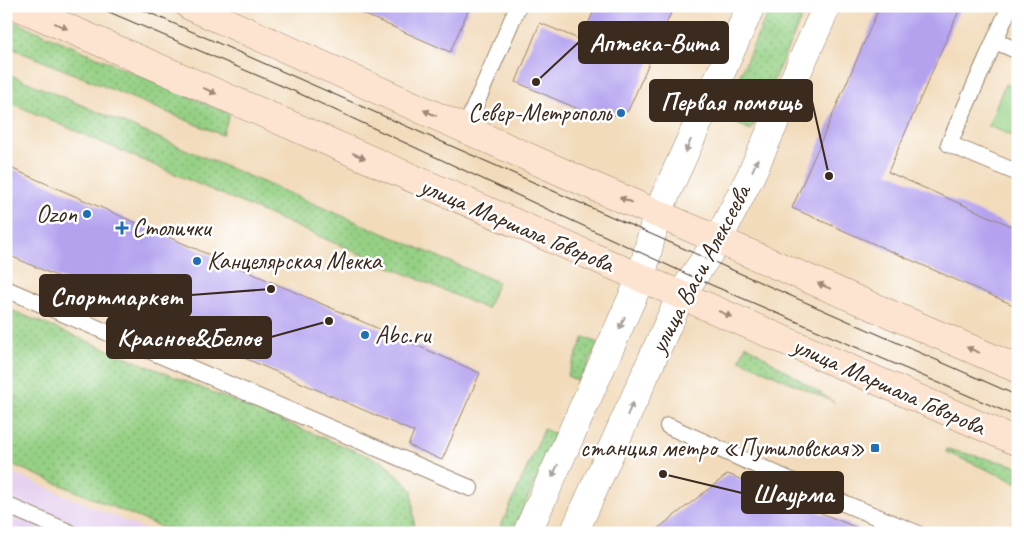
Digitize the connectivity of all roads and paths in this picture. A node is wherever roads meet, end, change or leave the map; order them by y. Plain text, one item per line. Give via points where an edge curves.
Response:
1 (17, 6) edge
2 (190, 6) edge
3 (518, 6) edge
4 (751, 6) edge
5 (827, 6) edge
6 (1010, 6) edge
7 (995, 41) junction
8 (1018, 51) edge
9 (465, 129) junction
10 (1018, 173) edge
11 (657, 214) junction
12 (718, 240) junction
13 (641, 278) junction
14 (6, 289) edge
15 (681, 294) junction
16 (1018, 370) edge
17 (668, 426) dead end
18 (1018, 442) edge
19 (470, 488) dead end
20 (6, 505) edge
21 (71, 533) edge
22 (527, 533) edge
23 (574, 533) edge
24 (916, 533) edge

1 -> 13 main road, улица Маршала Говорова
9 -> 2 main road
3 - 9 lane
4 -> 11 street, улица Васи Алексеева
12 -> 5 street, улица Васи Алексеева
6 - 7 lane
7 - 8 lane
7 - 10 lane via 949,144
11 -> 9 main road
11 - 12 main road
11 - 13 street, улица Васи Алексеева
12 - 15 street, улица Васи Алексеева
16 -> 12 main road
13 - 15 main road, улица Маршала Говорова
13 -> 22 street, улица Васи Алексеева
14 - 19 lane
15 -> 18 main road, улица Маршала Говорова
23 -> 15 street, улица Васи Алексеева
17 - 24 lane
20 - 21 lane

